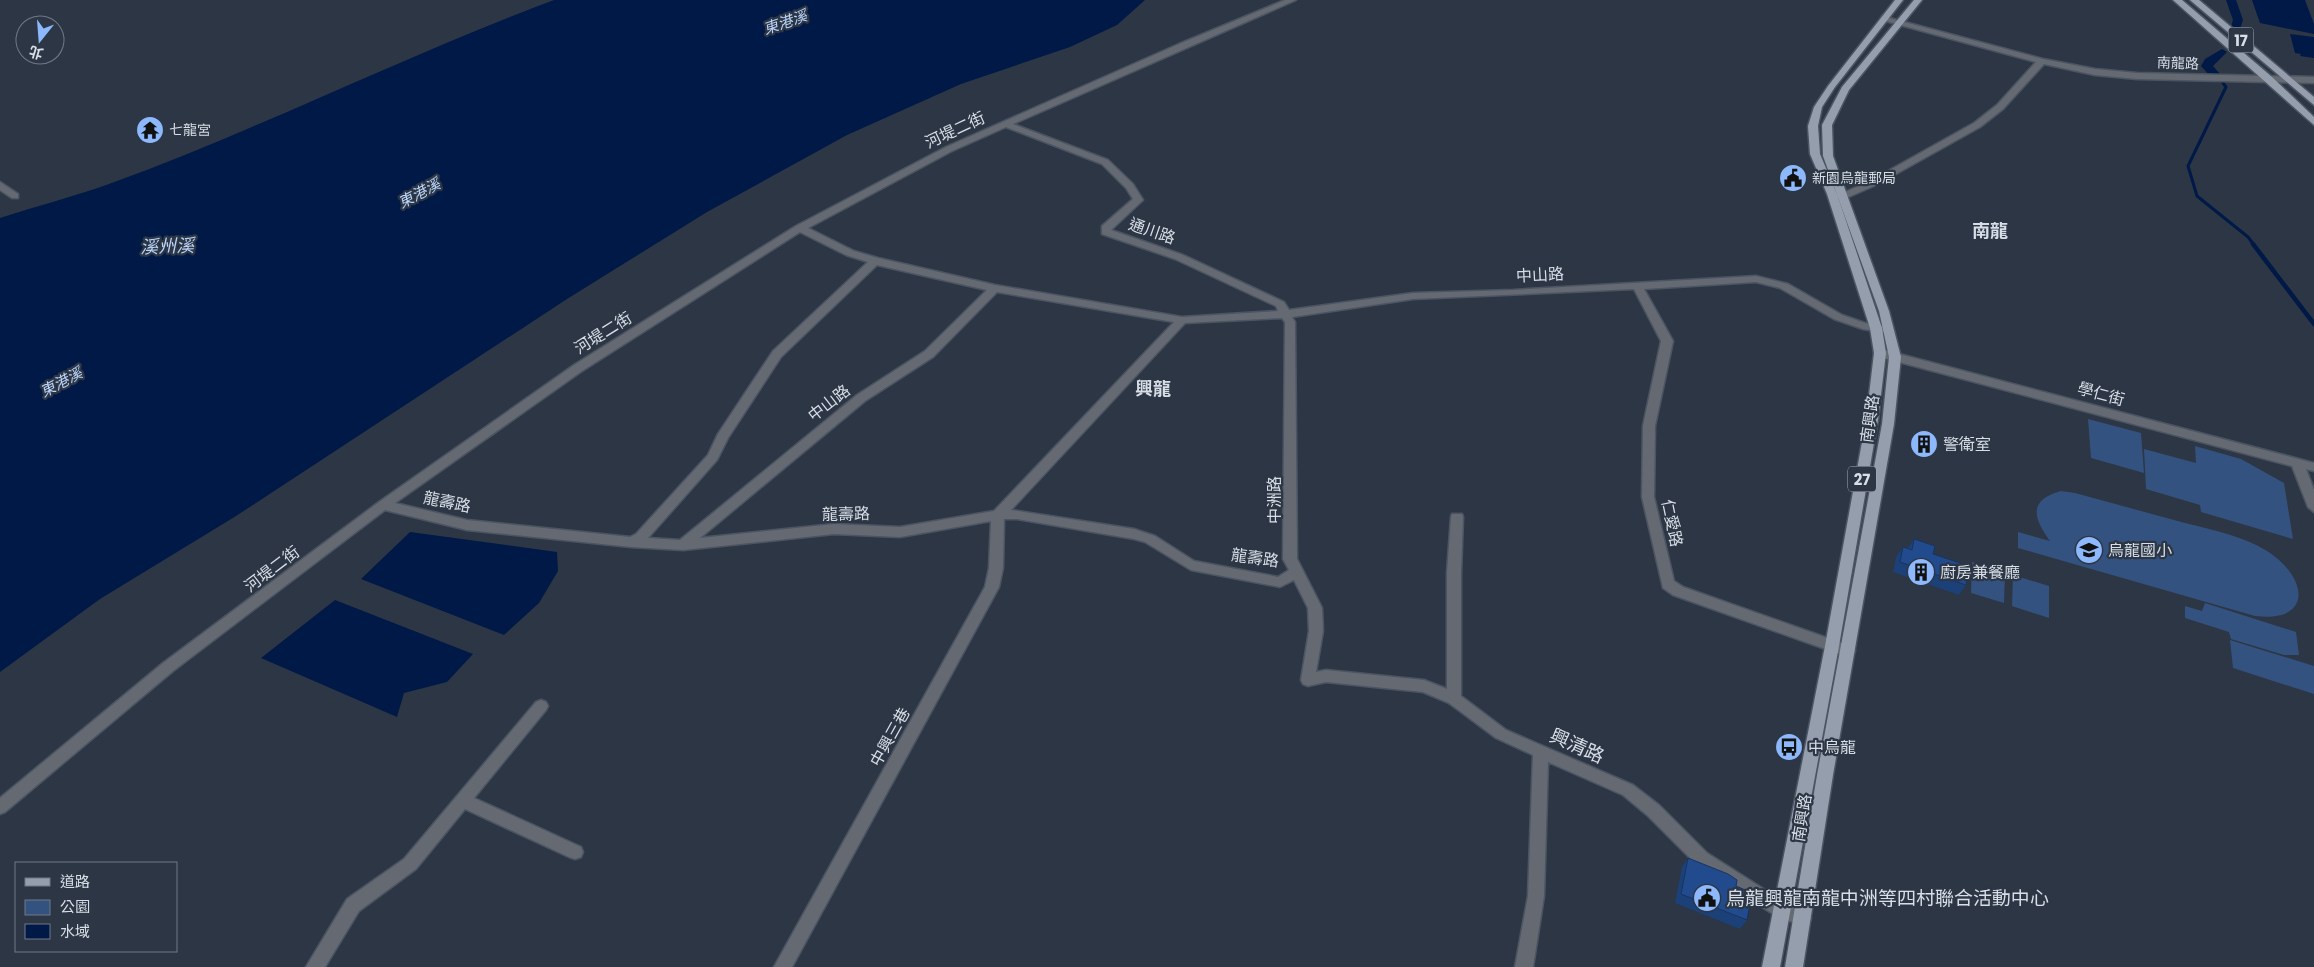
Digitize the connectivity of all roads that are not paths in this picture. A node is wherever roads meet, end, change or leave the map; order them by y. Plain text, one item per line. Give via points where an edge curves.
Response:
1 (1292, 0) edge
2 (1899, 0) edge
3 (1918, 0) edge
4 (2177, 0) edge
5 (2194, 0) edge
6 (1885, 18) junction
7 (1900, 22) junction
8 (2042, 61) junction
9 (2269, 79) junction
10 (2289, 79) junction
11 (2314, 80) edge
12 (2314, 102) edge
13 (2314, 122) edge
14 (1005, 124) junction
15 (0, 185) edge
16 (1838, 195) junction
17 (15, 196) dead end
18 (800, 228) junction
19 (875, 261) junction
20 (1637, 285) junction
21 (995, 288) junction
22 (1287, 314) junction
23 (1182, 320) junction
24 (1876, 328) junction
25 (1889, 330) junction
26 (1880, 353) junction
27 (1896, 357) junction
28 (2298, 464) junction
29 (2314, 467) edge
30 (384, 505) junction
31 (2314, 507) edge
32 (998, 515) junction
33 (1457, 517) dead end
34 (631, 542) junction
35 (682, 545) junction
36 (1297, 572) junction
37 (1832, 646) junction
38 (1848, 651) junction
39 (1308, 680) joint
40 (1454, 699) junction
41 (541, 706) dead end
42 (1541, 752) junction
43 (464, 801) junction
44 (0, 807) edge
45 (575, 852) dead end
46 (1782, 910) junction
47 (1803, 918) junction
48 (315, 967) edge
49 (783, 967) edge
50 (1524, 967) edge
51 (1771, 967) edge
52 (1794, 967) edge

1 - 14 street, 河堤二街
2 - 6 main road, 南興路 / 27
3 - 7 main road, 南興路 / 27
4 - 9 main road, 17
5 - 10 main road, 17
6 - 7 street, 南龍路
6 - 16 main road, 南興路 / 27 via 1818,107 1813,126 1815,154
7 - 8 street, 南龍路
7 - 16 main road, 南興路 / 27 via 1845,89 1827,125 1828,156
8 - 9 street, 南龍路 via 2095,72 2137,76
8 - 16 street via 2000,107 1977,125 1916,160
9 - 10 street, 南龍路
9 - 13 main road, 17
10 - 11 street, 南龍路
10 - 12 main road, 17
14 - 18 street, 河堤二街 via 949,149
14 - 22 street, 通川路 via 1105,162 1120,174 1138,200 1106,228 1106,232 1179,257 1280,304
15 - 17 street
16 - 24 main road, 南興路 / 27
16 - 25 main road, 南興路 / 27
18 - 19 street, 中山路 via 850,253
18 - 30 street, 河堤二街 via 578,368
19 - 21 street, 中山路
19 - 34 street via 777,354 722,437 713,457 641,537
20 - 22 street, 中山路 via 1413,296
20 - 24 street, 中山路 via 1756,279 1784,286 1838,317
20 - 37 street, 仁愛路 via 1667,341 1649,426 1648,497 1668,584 1678,591
21 - 23 street, 中山路
21 - 35 street, 中山路 via 929,354 861,398
22 - 23 street, 中山路
22 - 36 street, 中洲路 via 1290,322 1290,559
23 - 32 street
24 - 25 street, 中山路
24 - 26 main road, 南興路 / 27
25 - 27 main road, 南興路 / 27
26 - 27 street, 學仁街
26 - 37 main road, 南興路 / 27 via 1872,420
27 - 28 street, 學仁街
27 - 38 main road, 南興路 / 27 via 1888,424
28 - 29 street, 學仁街
28 - 31 street
30 - 34 street, 龍壽路 via 467,525
30 - 44 street, 河堤二街 via 168,667
32 - 35 street, 龍壽路 via 900,532 834,530
32 - 36 street, 龍壽路 via 1017,514 1134,534 1150,539 1191,566 1280,582
32 - 49 street, 中興三巷 via 992,587
33 - 40 street
34 - 35 street, 龍壽路
36 - 39 street, 中洲路 via 1315,608 1316,631
37 - 38 street, 仁愛路
37 - 46 main road, 南興路 / 27
38 - 47 main road, 南興路 / 27
39 - 40 street, 興清路 via 1326,676 1424,686
40 - 42 street, 興清路 via 1501,734
41 - 43 street
42 - 46 street, 興清路 via 1628,790 1654,810 1702,858
42 - 50 street via 1536,896
43 - 45 street
43 - 48 street via 410,864 353,905
46 - 47 street, 興清路
46 - 51 main road, 南興路 / 27
47 - 52 main road, 南興路 / 27

